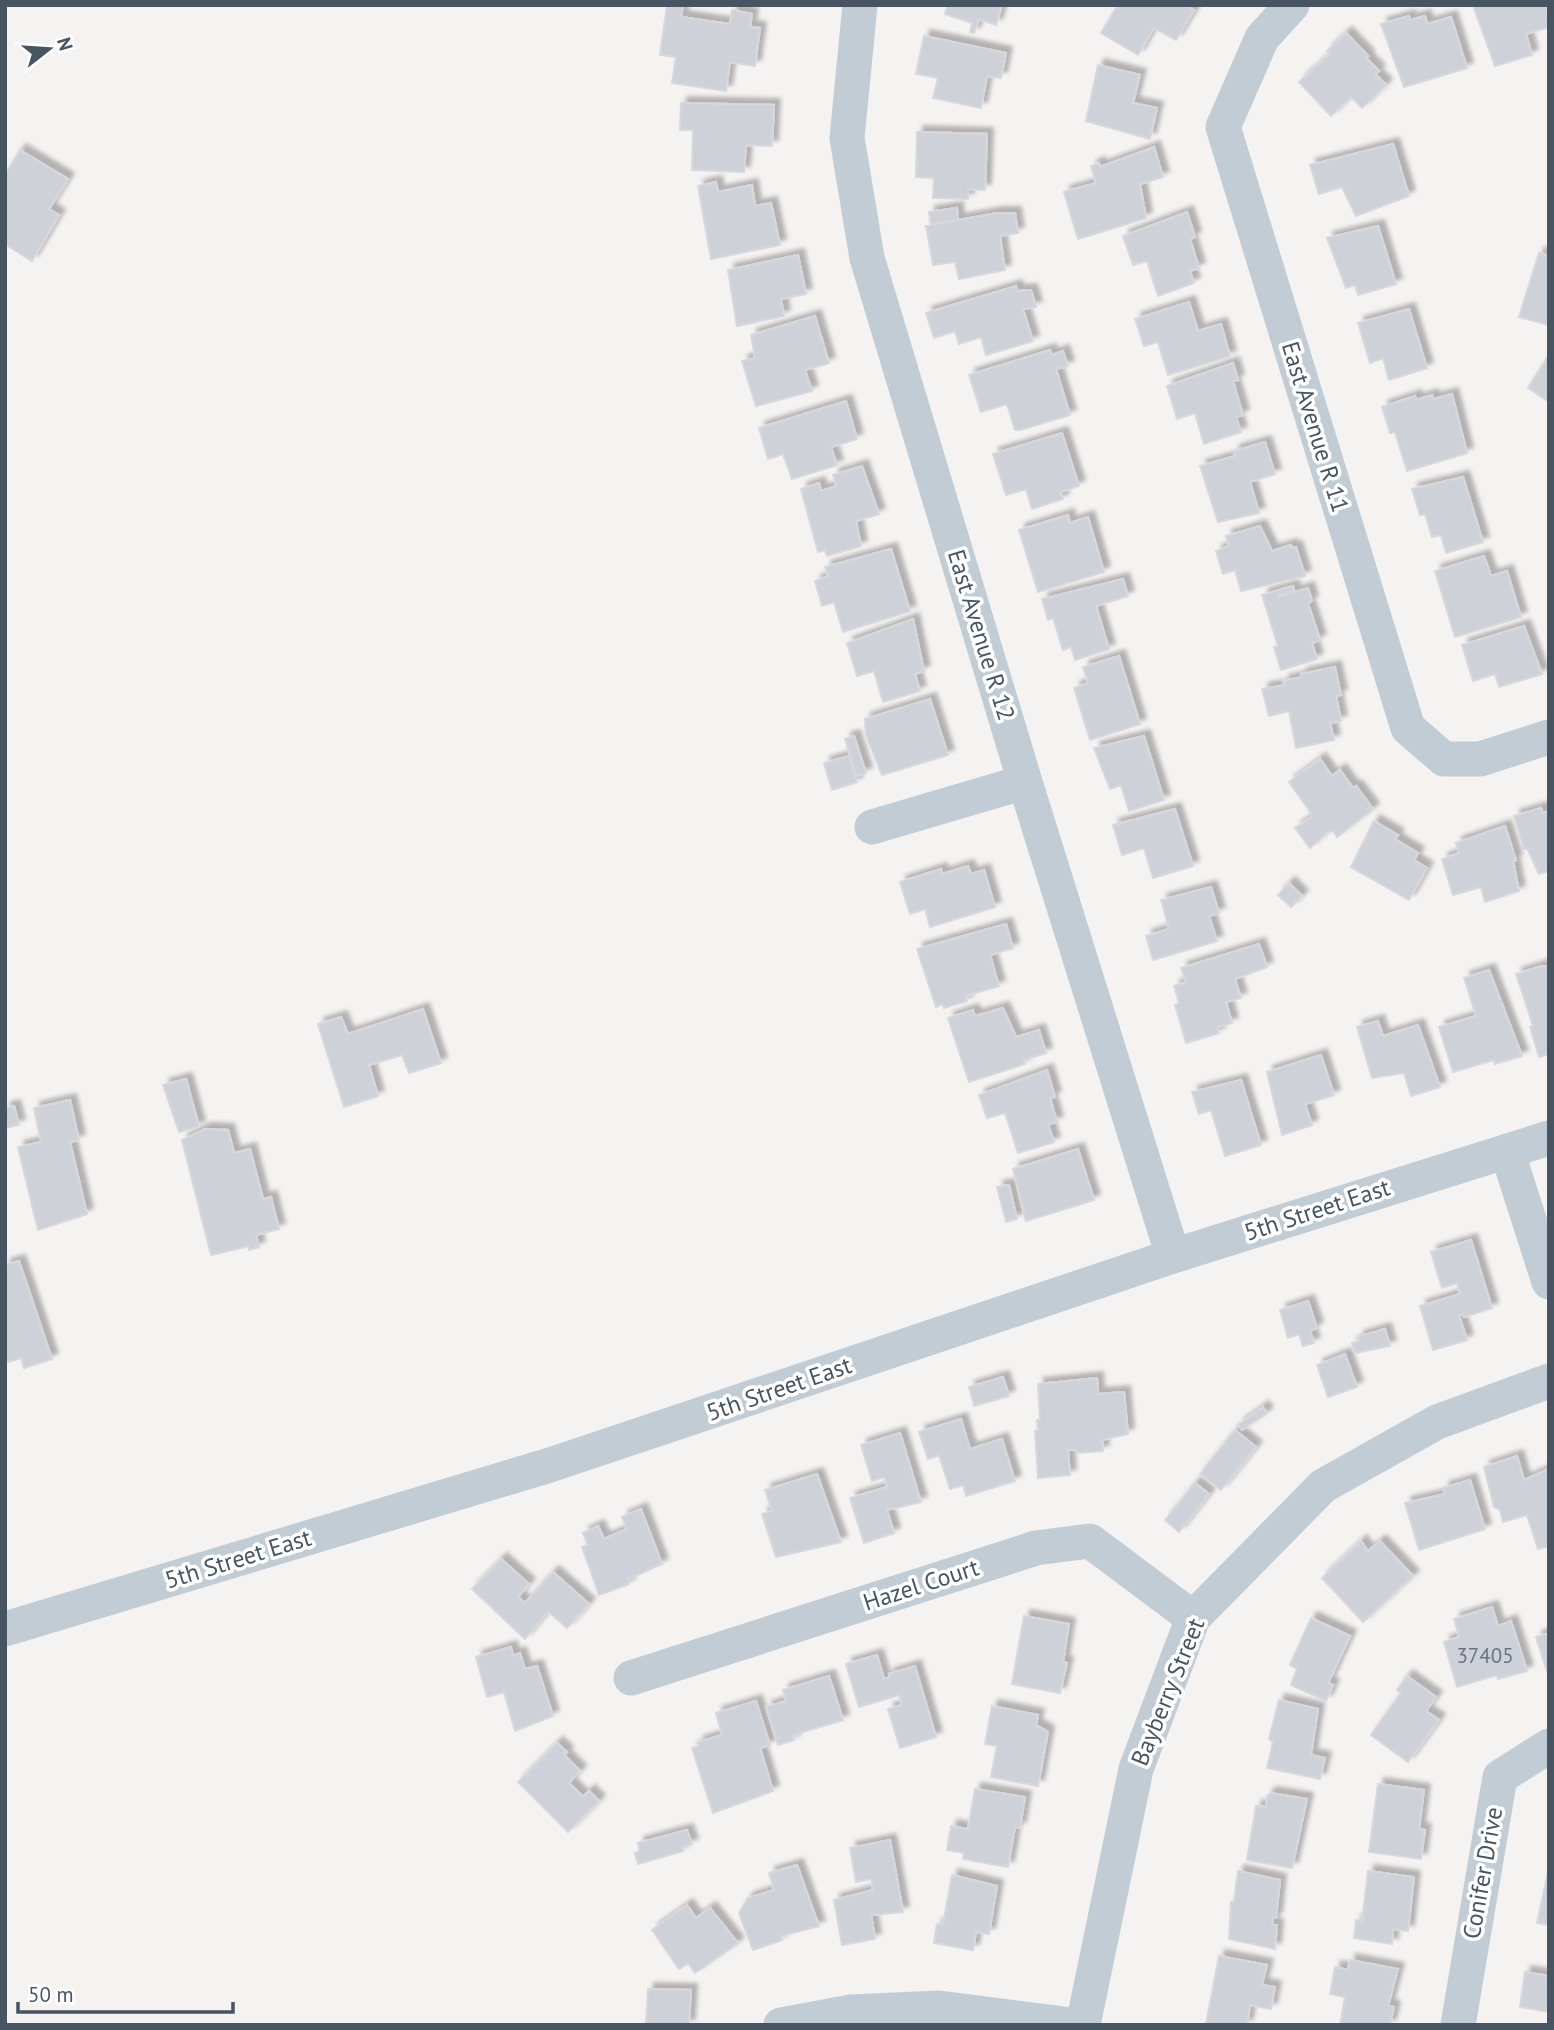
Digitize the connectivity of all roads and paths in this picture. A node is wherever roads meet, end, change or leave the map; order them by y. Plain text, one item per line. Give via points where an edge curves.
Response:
1 (860, 5) edge
2 (1292, 5) edge
3 (1549, 737) edge
4 (1025, 782) junction
5 (872, 827) dead end
6 (1549, 1138) edge
7 (1507, 1151) junction
8 (1174, 1256) junction
9 (1549, 1282) edge
10 (1549, 1381) edge
11 (1193, 1618) junction
12 (5, 1629) edge
13 (631, 1678) dead end
14 (1549, 1746) edge
15 (781, 2025) edge
16 (1072, 2025) edge
17 (1083, 2025) edge
18 (1458, 2025) edge

1 - 4 street, East Avenue R 12 via 847,138 867,258
2 - 3 street, East Avenue R 11 via 1262,38 1223,127 1408,728 1444,759 1480,759
4 - 5 street
4 - 8 street, East Avenue R 12
6 - 7 street, 5th Street East
7 - 8 street, 5th Street East
7 - 9 street
8 - 12 street, 5th Street East via 550,1465
10 - 11 street, Bayberry Street via 1437,1422 1323,1486
11 - 13 street, Hazel Court via 1090,1541 1036,1548
11 - 17 street, Bayberry Street via 1136,1769
14 - 18 street, Conifer Drive via 1500,1777
15 - 16 street via 851,2012 939,2008

